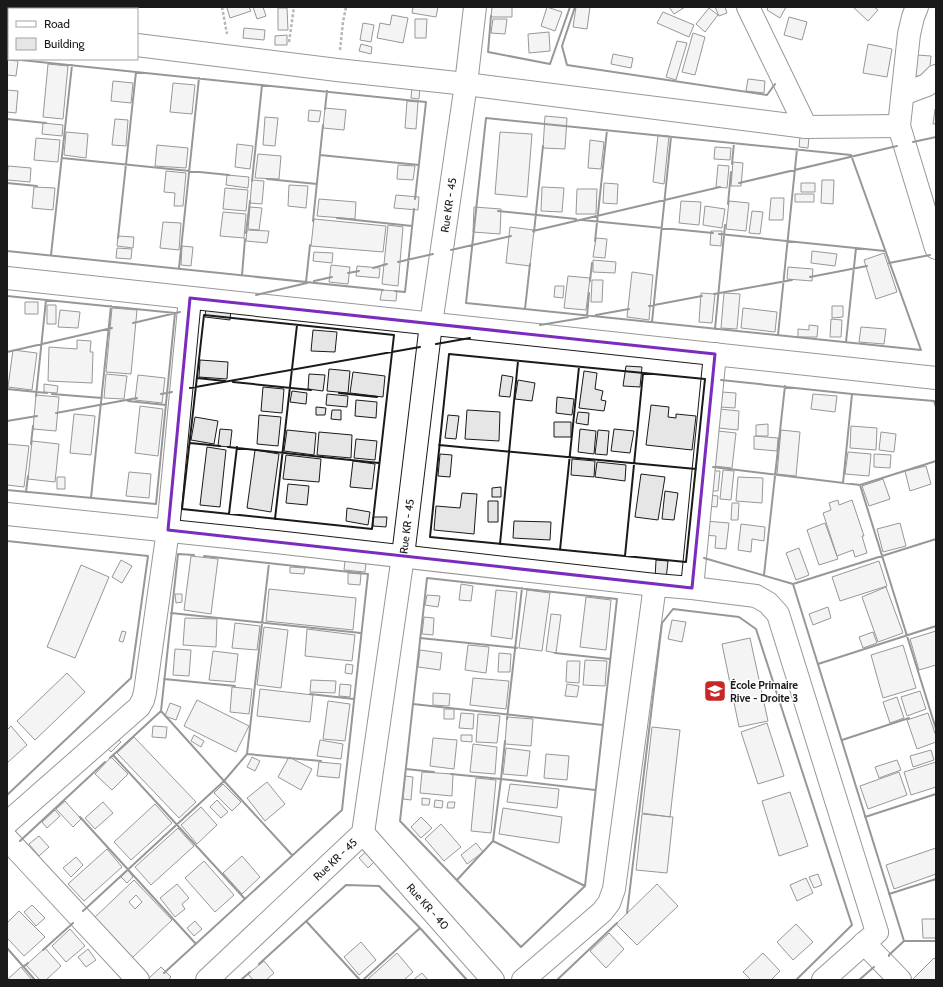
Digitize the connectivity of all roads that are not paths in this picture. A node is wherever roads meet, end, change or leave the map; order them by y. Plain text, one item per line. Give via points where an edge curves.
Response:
1 (475, 7) edge
2 (748, 7) edge
3 (917, 7) edge
4 (138, 45) edge
5 (936, 76) edge
6 (466, 84) junction
7 (903, 94) junction
8 (899, 126) junction
9 (806, 128) junction
10 (936, 248) edge
11 (7, 278) edge
12 (190, 298) junction
13 (431, 324) junction
14 (715, 354) junction
15 (936, 378) edge
16 (7, 514) edge
17 (168, 530) junction
18 (403, 556) junction
19 (655, 585) junction
20 (692, 588) junction
21 (7, 823) edge
22 (363, 833) junction
23 (7, 840) edge
24 (864, 943) junction
25 (138, 980) edge
26 (207, 980) edge
27 (493, 980) edge
28 (523, 980) edge
29 (823, 980) edge
30 (900, 980) edge

1 - 6 street, Rue KR - 45
2 - 9 street
3 - 7 street via 909,34
4 - 6 street
5 - 7 street via 927,85
6 - 9 street
6 - 13 street, Rue KR - 45
7 - 8 street
8 - 9 street
8 - 10 street
11 - 12 street
12 - 13 street
12 - 17 street
13 - 14 street
13 - 18 street, Rue KR - 45
14 - 15 street
14 - 20 street
16 - 17 street
17 - 18 street
17 - 21 street via 143,700 139,707
18 - 19 street
18 - 22 street, Rue KR - 45
19 - 20 street
19 - 28 street via 614,889 609,903 602,912
20 - 24 street via 756,596 768,602 778,614 877,932
22 - 26 street, Rue KR - 45
22 - 27 street, Rue KR - 40
23 - 25 street
24 - 29 street
24 - 30 street

